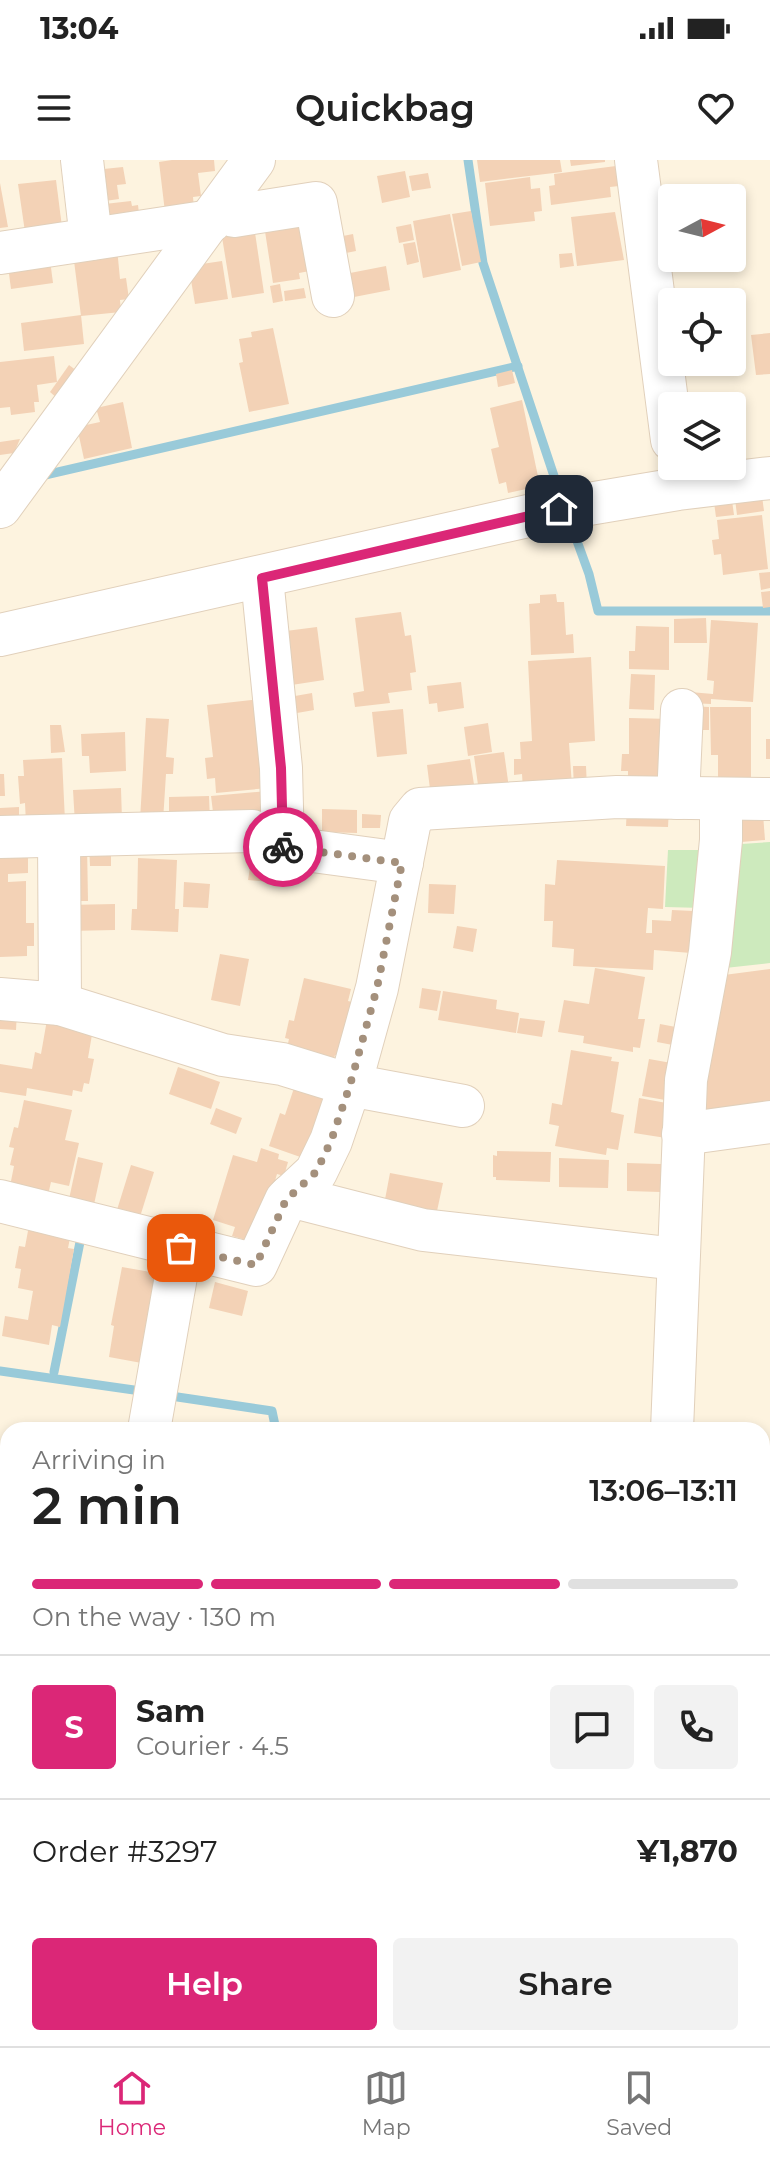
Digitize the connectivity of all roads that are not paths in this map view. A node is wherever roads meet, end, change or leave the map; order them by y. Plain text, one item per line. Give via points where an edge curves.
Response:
1 (82, 160) edge
2 (254, 160) edge
3 (636, 160) edge
4 (215, 214) junction
5 (91, 239) junction
6 (0, 253) edge
7 (333, 296) dead end
8 (666, 392) edge
9 (746, 478) edge
10 (770, 478) edge
11 (669, 480) edge
12 (0, 507) edge
13 (262, 578) junction
14 (0, 635) edge
15 (682, 710) dead end
16 (678, 798) junction
17 (721, 799) junction
18 (770, 799) edge
19 (59, 836) junction
20 (0, 837) edge
21 (283, 847) junction
22 (402, 863) junction
23 (0, 999) edge
24 (60, 1004) junction
25 (350, 1085) junction
26 (463, 1106) dead end
27 (770, 1122) edge
28 (683, 1134) junction
29 (290, 1196) junction
30 (0, 1201) edge
31 (181, 1248) junction
32 (677, 1259) junction
33 (150, 1422) edge
34 (672, 1422) edge

1 - 5 street
2 - 4 street
3 - 8 street
4 - 5 street
4 - 7 street via 234,216 316,203
4 - 12 street
5 - 6 street
9 - 10 street
11 - 13 street
13 - 14 street
13 - 21 street via 281,768
15 - 16 street
16 - 17 street
16 - 22 street via 420,809 410,821
17 - 18 street
17 - 28 street via 710,952 686,1080
19 - 20 street
19 - 21 street via 252,831
19 - 24 street
21 - 22 street
22 - 25 street via 377,988
23 - 24 street
24 - 25 street via 223,1055 282,1064
25 - 26 street
25 - 29 street via 316,1172
27 - 28 street
28 - 32 street
29 - 31 street via 256,1265
29 - 32 street via 423,1230
30 - 31 street
31 - 33 street
32 - 34 street

